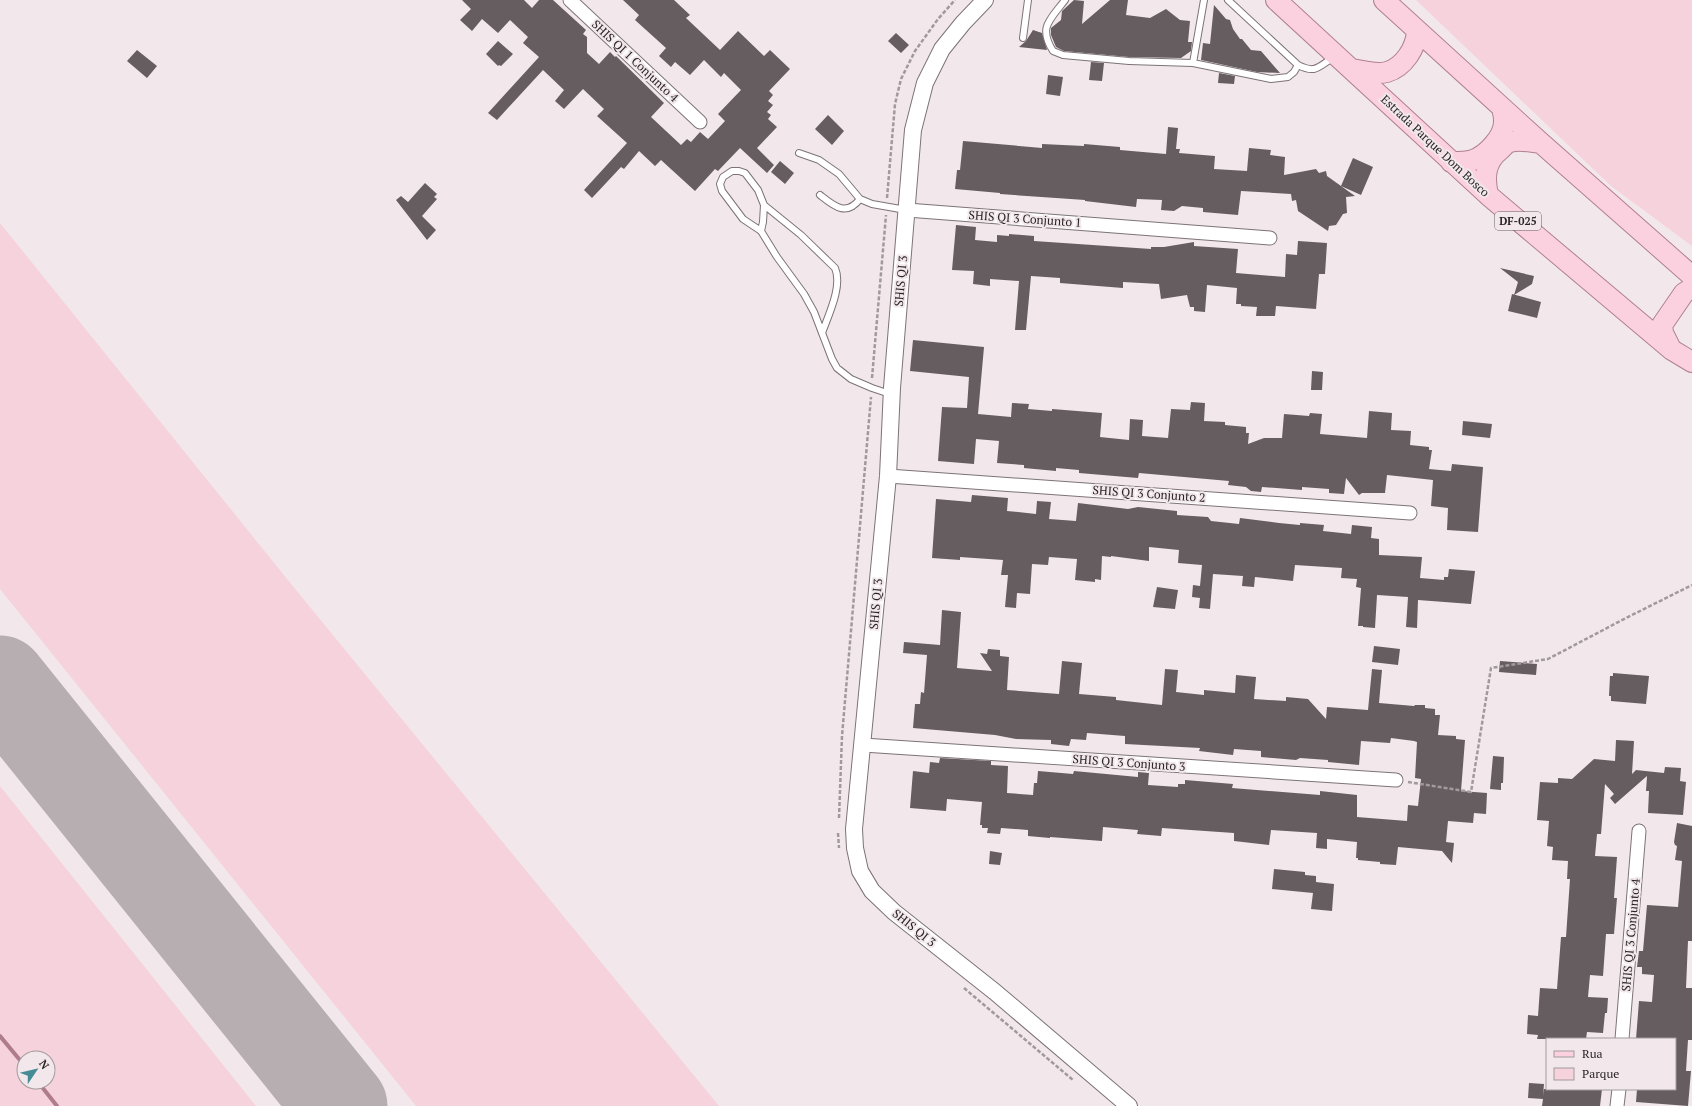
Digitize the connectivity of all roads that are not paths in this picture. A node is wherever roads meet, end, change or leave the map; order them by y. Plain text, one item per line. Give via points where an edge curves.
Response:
1 (570, 0) edge
2 (985, 0) edge
3 (1028, 0) edge
4 (1064, 0) edge
5 (1204, 0) edge
6 (1228, 0) edge
7 (1276, 0) edge
8 (1384, 0) edge
9 (1417, 31) junction
10 (1023, 38) dead end
11 (1336, 55) junction
12 (1193, 63) junction
13 (1298, 65) junction
14 (1352, 69) junction
15 (1502, 108) junction
16 (700, 122) dead end
17 (1541, 143) junction
18 (799, 152) dead end
19 (1451, 162) junction
20 (820, 195) dead end
21 (1488, 195) junction
22 (860, 200) junction
23 (764, 205) junction
24 (907, 210) junction
25 (761, 230) junction
26 (1270, 238) dead end
27 (1692, 276) edge
28 (1692, 288) edge
29 (822, 333) junction
30 (1672, 350) junction
31 (1692, 362) edge
32 (892, 394) junction
33 (888, 476) junction
34 (1410, 513) dead end
35 (862, 745) junction
36 (1396, 780) road end
37 (1639, 831) dead end
38 (1622, 1038) edge
39 (1618, 1090) edge
40 (1129, 1106) edge
41 (1617, 1106) edge

1 - 16 street, SHIS QI 1 Conjunto 4
2 - 24 street, SHIS QI 3 via 942,49 925,83 913,130
3 - 10 lane
4 - 12 lane via 1046,29 1046,37 1053,51 1063,55 1130,61
5 - 12 lane
6 - 13 lane
7 - 11 main road, Estrada Parque Dom Bosco / DF-025
8 - 9 main road
9 - 14 main road via 1416,41 1410,53 1400,64 1386,72 1370,73
9 - 15 main road
11 - 13 lane via 1315,69 1308,70
11 - 14 main road, Estrada Parque Dom Bosco / DF-025
12 - 13 lane via 1271,80 1288,77
14 - 19 main road, Estrada Parque Dom Bosco / DF-025
15 - 17 main road
15 - 19 main road via 1505,121 1502,133 1490,148 1474,159
17 - 21 main road via 1522,140 1508,143 1494,155 1485,180
17 - 27 main road
18 - 22 lane via 819,160 839,174
19 - 21 main road, Estrada Parque Dom Bosco / DF-025
20 - 22 lane via 839,208 847,209 854,207
21 - 30 main road, Estrada Parque Dom Bosco / DF-025
22 - 24 lane, SHIS QI 3 Conjunto 1
23 - 25 lane
23 - 25 lane via 758,190 745,173 740,170 732,171 723,177 720,184 722,191 733,208 743,219
23 - 29 lane via 801,235 835,268 837,280 833,305
24 - 26 street, SHIS QI 3 Conjunto 1
24 - 32 street, SHIS QI 3
25 - 29 lane via 804,294
28 - 30 main road via 1684,293 1662,325
29 - 32 lane via 837,368 851,379
30 - 31 main road, Estrada Parque Dom Bosco / DF-025
32 - 33 street, SHIS QI 3
33 - 34 street, SHIS QI 3 Conjunto 2
33 - 35 street, SHIS QI 3
35 - 36 street, SHIS QI 3 Conjunto 3
35 - 40 street, SHIS QI 3 via 854,829 855,848 860,871 872,891
37 - 38 street, SHIS QI 3 Conjunto 4
39 - 41 street

